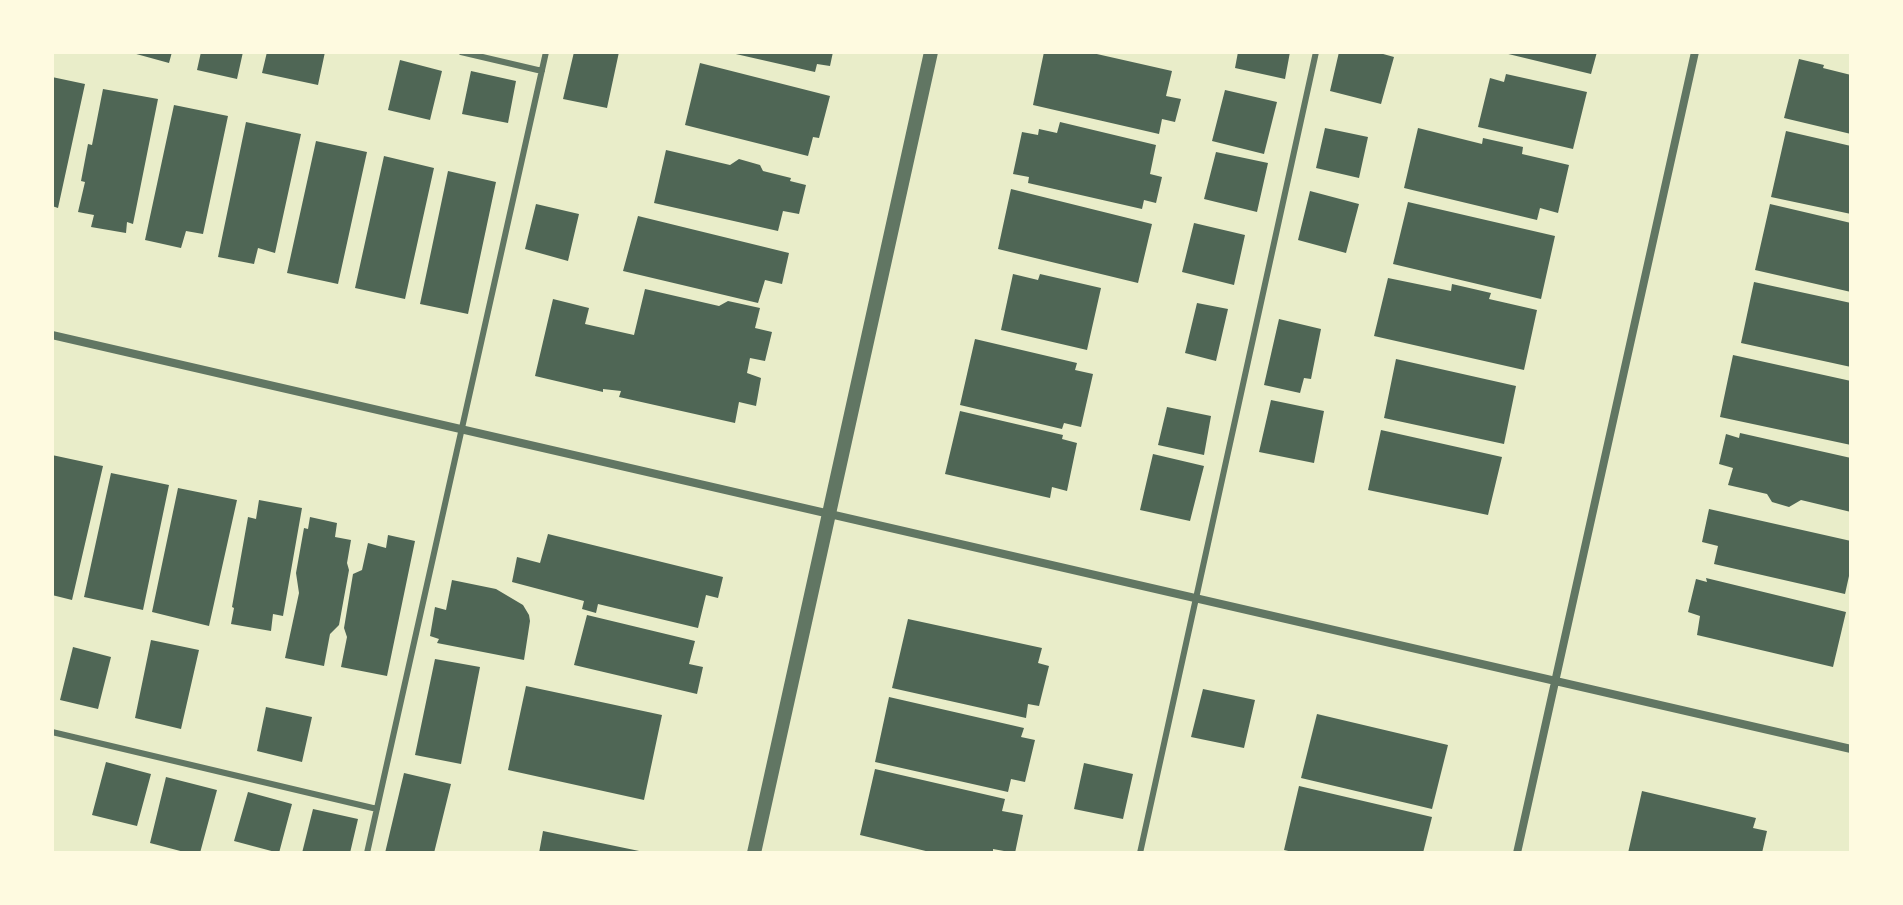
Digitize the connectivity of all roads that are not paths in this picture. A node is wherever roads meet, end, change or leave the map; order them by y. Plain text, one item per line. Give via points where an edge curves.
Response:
1 (461, 52) edge
2 (546, 52) edge
3 (931, 52) edge
4 (1316, 52) edge
5 (1695, 52) edge
6 (542, 71) junction
7 (52, 335) edge
8 (462, 430) junction
9 (829, 513) junction
10 (1196, 598) junction
11 (1556, 681) junction
12 (52, 732) edge
13 (1851, 749) edge
14 (377, 809) junction
15 (367, 853) edge
16 (754, 853) edge
17 (1140, 853) edge
18 (1517, 853) edge

1 - 6 lane
2 - 6 lane
3 - 9 street
4 - 10 lane
5 - 11 street
6 - 8 lane
7 - 8 street
8 - 9 street
8 - 14 lane
9 - 10 street
9 - 16 street
10 - 11 street
10 - 17 lane
11 - 13 street
11 - 18 street
12 - 14 lane
14 - 15 lane

